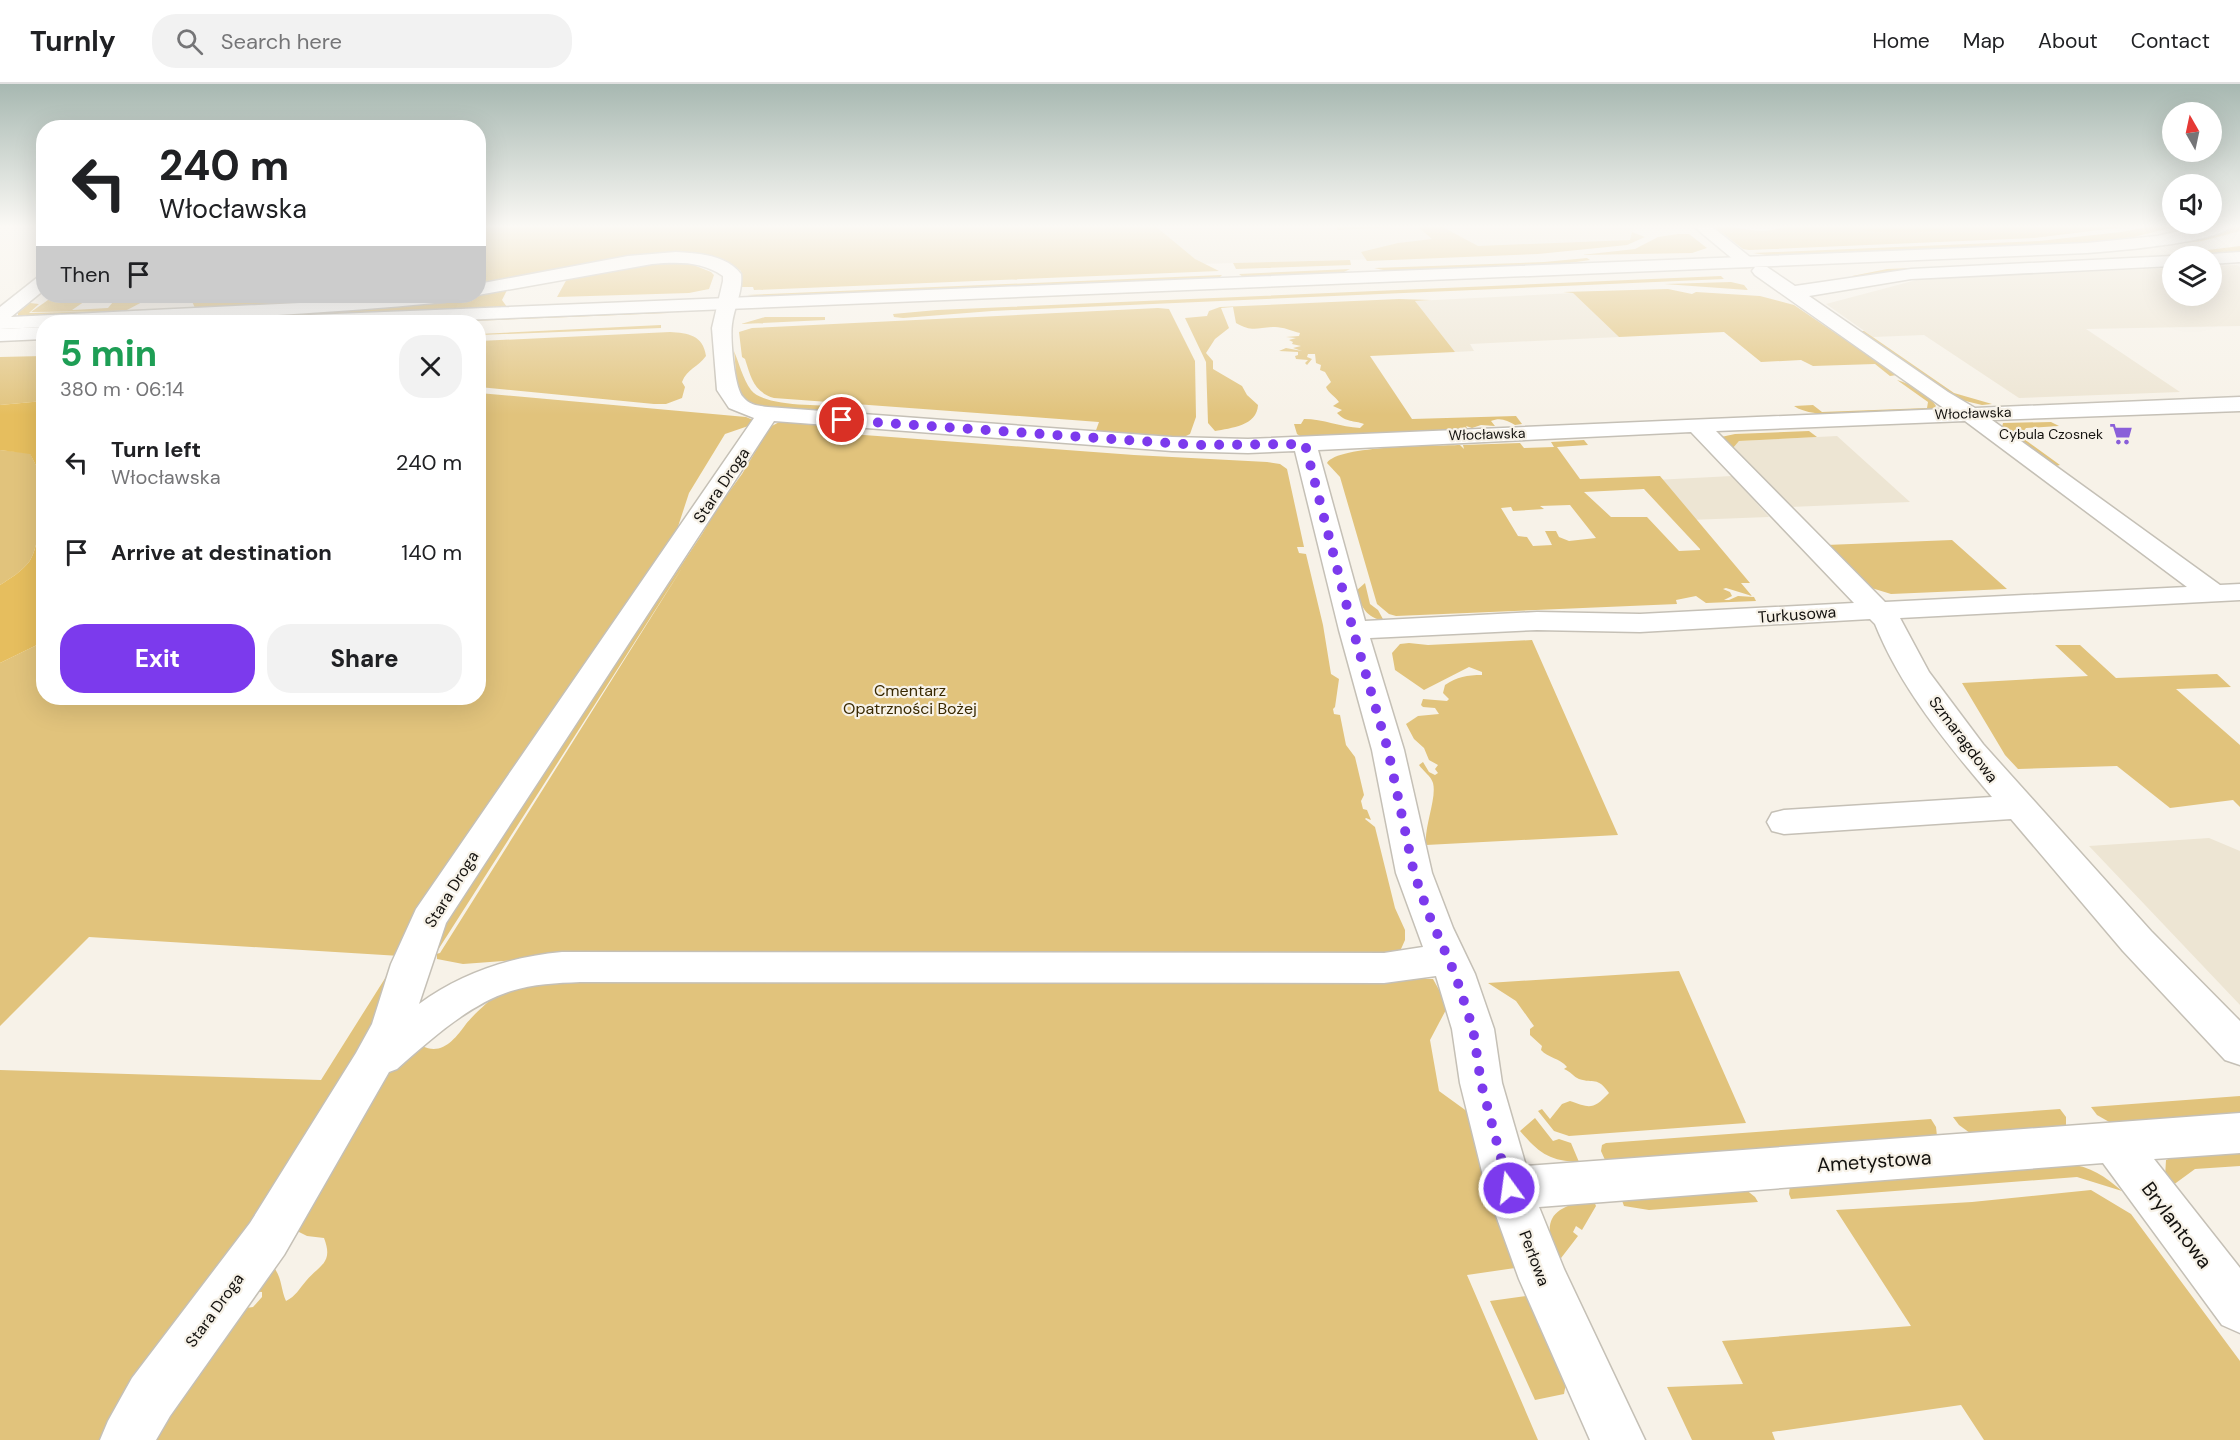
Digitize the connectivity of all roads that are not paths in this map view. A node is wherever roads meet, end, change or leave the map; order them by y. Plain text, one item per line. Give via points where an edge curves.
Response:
1 (35, 288) edge
2 (732, 288) edge
3 (1221, 288) edge
4 (1786, 288) edge
5 (1836, 288) edge
6 (1791, 292) junction
7 (378, 303) edge
8 (726, 309) junction
9 (183, 315) edge
10 (0, 316) edge
11 (486, 316) edge
12 (36, 321) edge
13 (0, 323) edge
14 (486, 324) edge
15 (36, 333) edge
16 (0, 335) edge
17 (36, 343) edge
18 (0, 344) edge
19 (2240, 404) edge
20 (1968, 413) junction
21 (768, 414) junction
22 (1697, 425) junction
23 (1305, 444) junction
24 (2226, 592) edge
25 (1876, 610) junction
26 (1353, 630) junction
27 (2018, 807) junction
28 (1784, 822) dead end
29 (1449, 960) junction
30 (2240, 1048) edge
31 (371, 1066) junction
32 (2240, 1133) edge
33 (2113, 1142) junction
34 (1509, 1188) junction
35 (2240, 1308) edge
36 (127, 1440) edge
37 (1618, 1440) edge

1 - 10 street
2 - 8 street
3 - 8 street
4 - 6 street
5 - 6 street
6 - 20 street
7 - 9 street
8 - 11 street
8 - 14 street
8 - 21 street, Włocławska via 721,326 730,398 749,411
12 - 13 street
15 - 16 street
17 - 18 street
19 - 20 street, Włocławska
20 - 22 street, Włocławska
20 - 24 street
21 - 23 street, Włocławska via 1198,445
21 - 31 street, Stara Droga via 429,919 392,1025
22 - 23 street, Włocławska
22 - 25 street, Szmaragdowa
23 - 26 street, Perłowa
24 - 25 street, Turkusowa
25 - 26 street, Turkusowa via 1640,623 1537,621
25 - 27 street, Szmaragdowa via 1888,621 1895,640 1948,722
26 - 29 street, Perłowa via 1388,750 1414,873
27 - 28 street
27 - 30 street, Szmaragdowa via 2137,941
29 - 31 street via 1384,968 557,969 510,976 480,988 444,1008
29 - 34 street, Perłowa via 1473,1029 1481,1083
31 - 36 street, Stara Droga via 267,1239 151,1397
32 - 33 street, Ametystowa
33 - 34 street, Ametystowa
33 - 35 street, Brylantowa
34 - 37 street, Perłowa via 1543,1279

